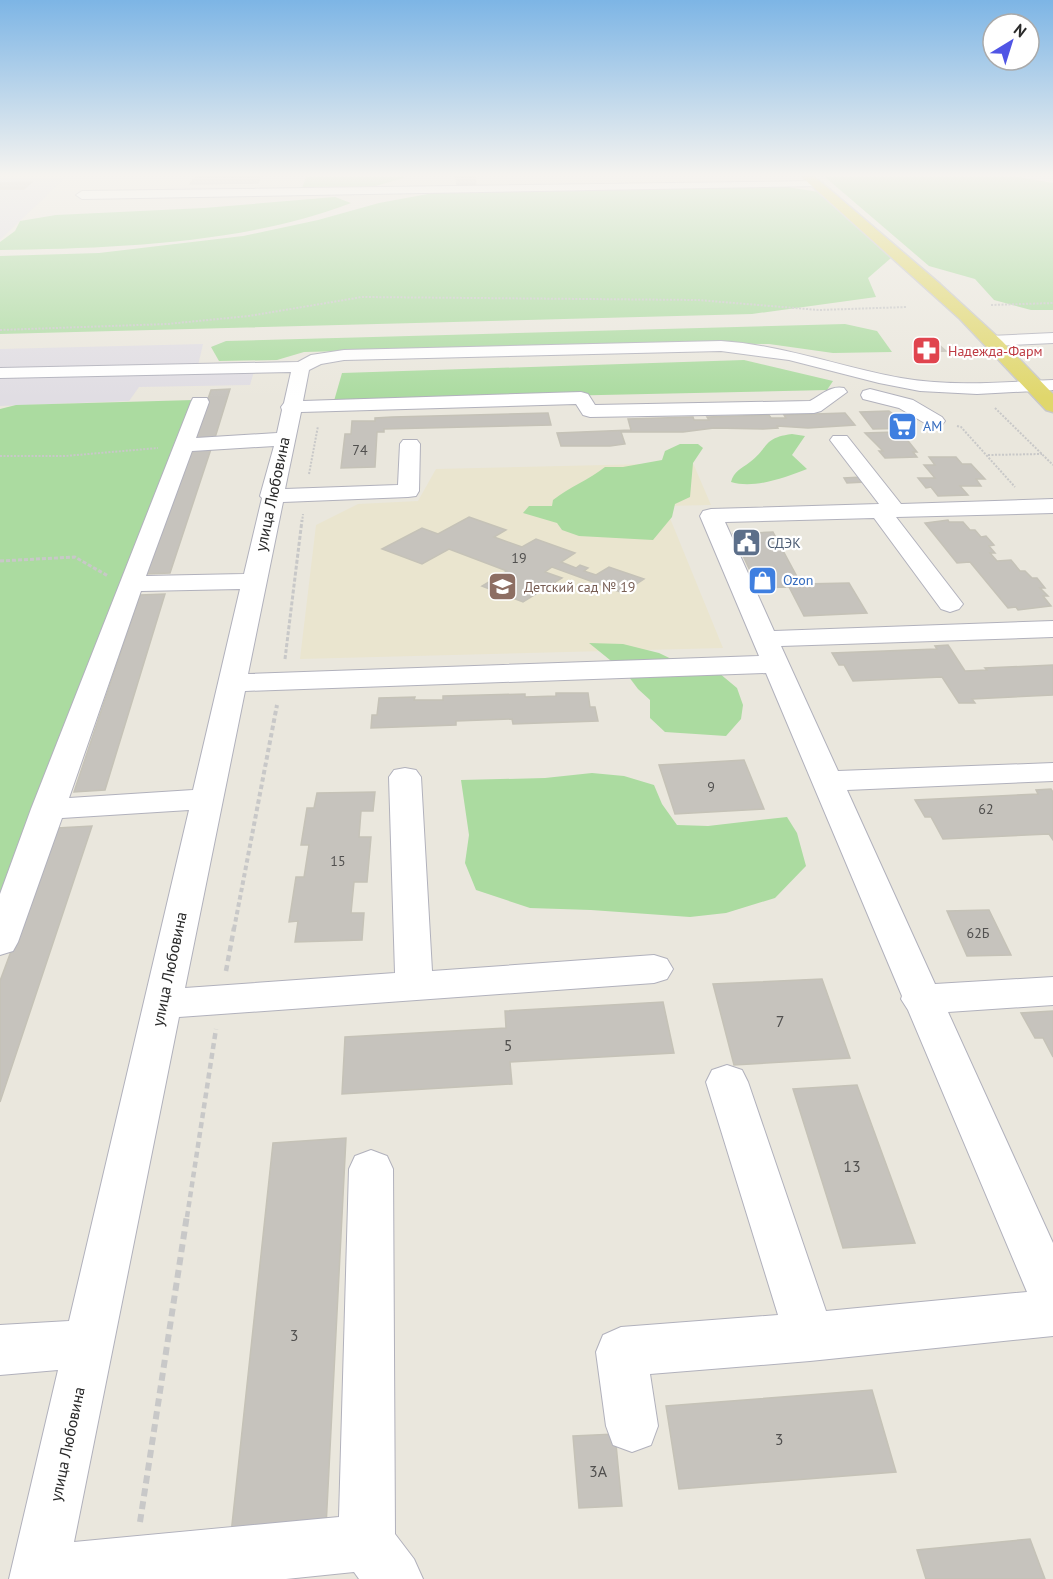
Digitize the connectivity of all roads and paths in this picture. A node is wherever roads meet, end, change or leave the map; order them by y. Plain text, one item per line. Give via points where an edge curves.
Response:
1 (892, 251) edge
2 (1053, 303) edge
3 (992, 305) dead end
4 (907, 307) dead end
5 (0, 330) edge
6 (1053, 338) edge
7 (991, 342) junction
8 (0, 373) edge
9 (1044, 385) edge
10 (200, 392) dead end
11 (297, 394) junction
12 (987, 404) dead end
13 (1053, 406) edge
14 (995, 408) junction
15 (1006, 408) dead end
16 (935, 421) joint
17 (840, 440) dead end
18 (410, 444) dead end
19 (183, 445) junction
20 (1042, 454) junction
21 (987, 455) junction
22 (0, 456) edge
23 (1053, 465) edge
24 (289, 495) junction
25 (1043, 506) edge
26 (888, 511) junction
27 (0, 561) edge
28 (253, 580) junction
29 (131, 584) junction
30 (950, 604) dead end
31 (1053, 628) edge
32 (770, 651) junction
33 (282, 680) junction
34 (231, 683) junction
35 (1053, 772) edge
36 (405, 777) dead end
37 (826, 781) junction
38 (206, 799) junction
39 (47, 809) junction
40 (0, 942) edge
41 (654, 969) dead end
42 (414, 986) junction
43 (1053, 991) edge
44 (220, 999) junction
45 (920, 999) junction
46 (162, 1004) junction
47 (727, 1082) dead end
48 (371, 1169) dead end
49 (1053, 1297) edge
50 (1053, 1313) edge
51 (810, 1337) junction
52 (88, 1344) junction
53 (0, 1350) edge
54 (632, 1426) dead end
55 (381, 1561) edge
56 (134, 1564) junction
57 (38, 1576) edge

1 - 7 main road
2 - 3 path
4 - 5 path via 819,310 698,300 362,297 249,316 178,323
6 - 7 street
7 - 9 main road
8 - 11 street
9 - 11 street via 922,386 780,352 738,346 328,356
9 - 13 main road
10 - 19 street
11 - 16 street via 581,398 590,411 814,407 838,392 885,398 917,408
11 - 19 street
11 - 24 street, улица Любовина
11 - 24 path
12 - 14 path
14 - 15 path
14 - 20 path
16 - 21 path via 961,427
17 - 26 street
18 - 24 street via 408,491
19 - 22 path via 65,456
19 - 29 street
20 - 21 path
20 - 23 path
21 - 25 path
24 - 28 street, улица Любовина
24 - 33 path
25 - 26 street
26 - 30 street
26 - 32 street via 711,516
27 - 29 path via 75,557 98,572
28 - 29 street
28 - 34 street, улица Любовина
29 - 39 street
31 - 32 street
32 - 33 street
32 - 37 street
33 - 34 street
33 - 44 path
34 - 38 street, улица Любовина
35 - 37 street
36 - 42 street
37 - 45 street
38 - 39 street
38 - 46 street, улица Любовина
39 - 40 street
41 - 42 street
42 - 44 street
43 - 45 street
44 - 46 street
44 - 56 path
45 - 49 street
46 - 52 street, улица Любовина
47 - 51 street
48 - 55 street
50 - 51 street
51 - 54 street via 621,1352
52 - 53 street
52 - 57 street, улица Любовина
55 - 56 street
56 - 57 street

